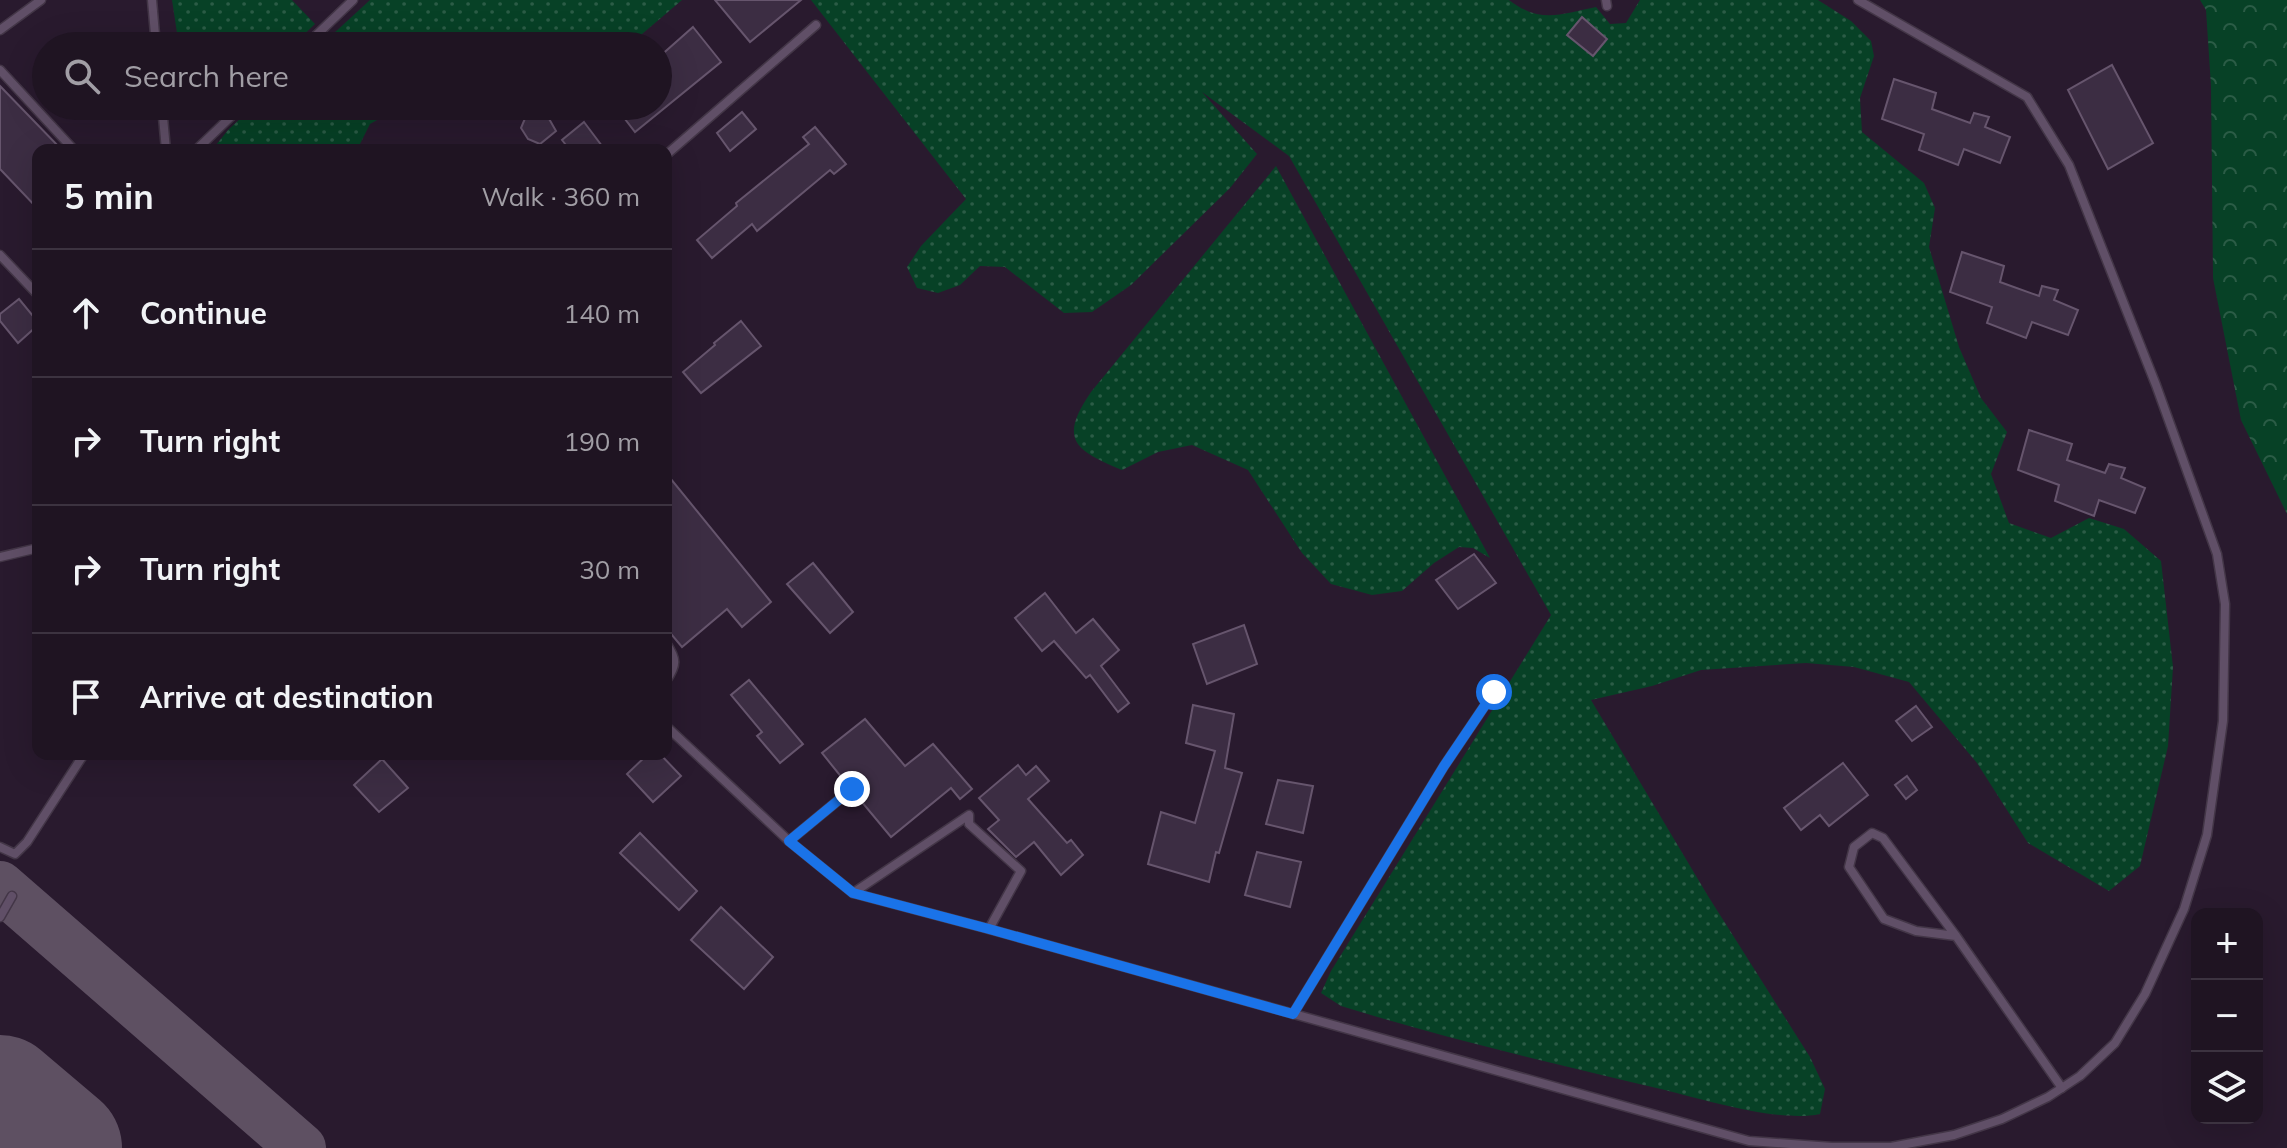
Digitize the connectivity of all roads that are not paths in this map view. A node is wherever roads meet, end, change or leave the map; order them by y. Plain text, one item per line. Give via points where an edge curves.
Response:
1 (41, 0) edge
2 (152, 0) edge
3 (353, 0) edge
4 (1858, 0) edge
5 (1881, 0) edge
6 (1878, 10) junction
7 (816, 25) dead end
8 (0, 30) edge
9 (155, 32) edge
10 (320, 32) edge
11 (0, 70) edge
12 (32, 105) edge
13 (46, 120) edge
14 (163, 120) edge
15 (227, 120) edge
16 (68, 144) edge
17 (165, 144) edge
18 (202, 144) edge
19 (672, 150) edge
20 (0, 255) edge
21 (32, 289) edge
22 (32, 549) edge
23 (0, 557) edge
24 (672, 651) edge
25 (672, 673) edge
26 (1494, 692) dead end
27 (672, 732) edge
28 (80, 760) edge
29 (852, 789) dead end
30 (789, 841) junction
31 (0, 847) edge
32 (853, 893) junction
33 (12, 896) dead end
34 (0, 917) edge
35 (989, 929) junction
36 (1956, 936) junction
37 (1293, 1014) junction
38 (2062, 1088) junction
39 (1752, 1145) edge
40 (1903, 1146) edge

1 - 8 lane
2 - 9 lane
3 - 10 lane
4 - 6 lane
5 - 6 lane
6 - 38 lane via 2027,97 2041,119 2069,165 2217,554 2225,604 2223,721 2207,835 2184,909 2145,994 2115,1043
7 - 19 lane
11 - 12 lane
13 - 16 lane
14 - 17 lane
15 - 18 lane
20 - 21 lane
22 - 23 lane
24 - 25 lane
26 - 37 lane
27 - 30 lane
28 - 31 lane via 27,842 15,854
29 - 30 lane
30 - 32 lane
32 - 35 lane
32 - 35 lane via 969,815 969,824 1021,871
33 - 34 lane
35 - 37 lane
36 - 36 lane via 1883,838 1872,833 1854,847 1849,867 1884,919 1916,931
36 - 38 lane
37 - 39 lane
38 - 40 lane via 2002,1119
39 - 40 lane

